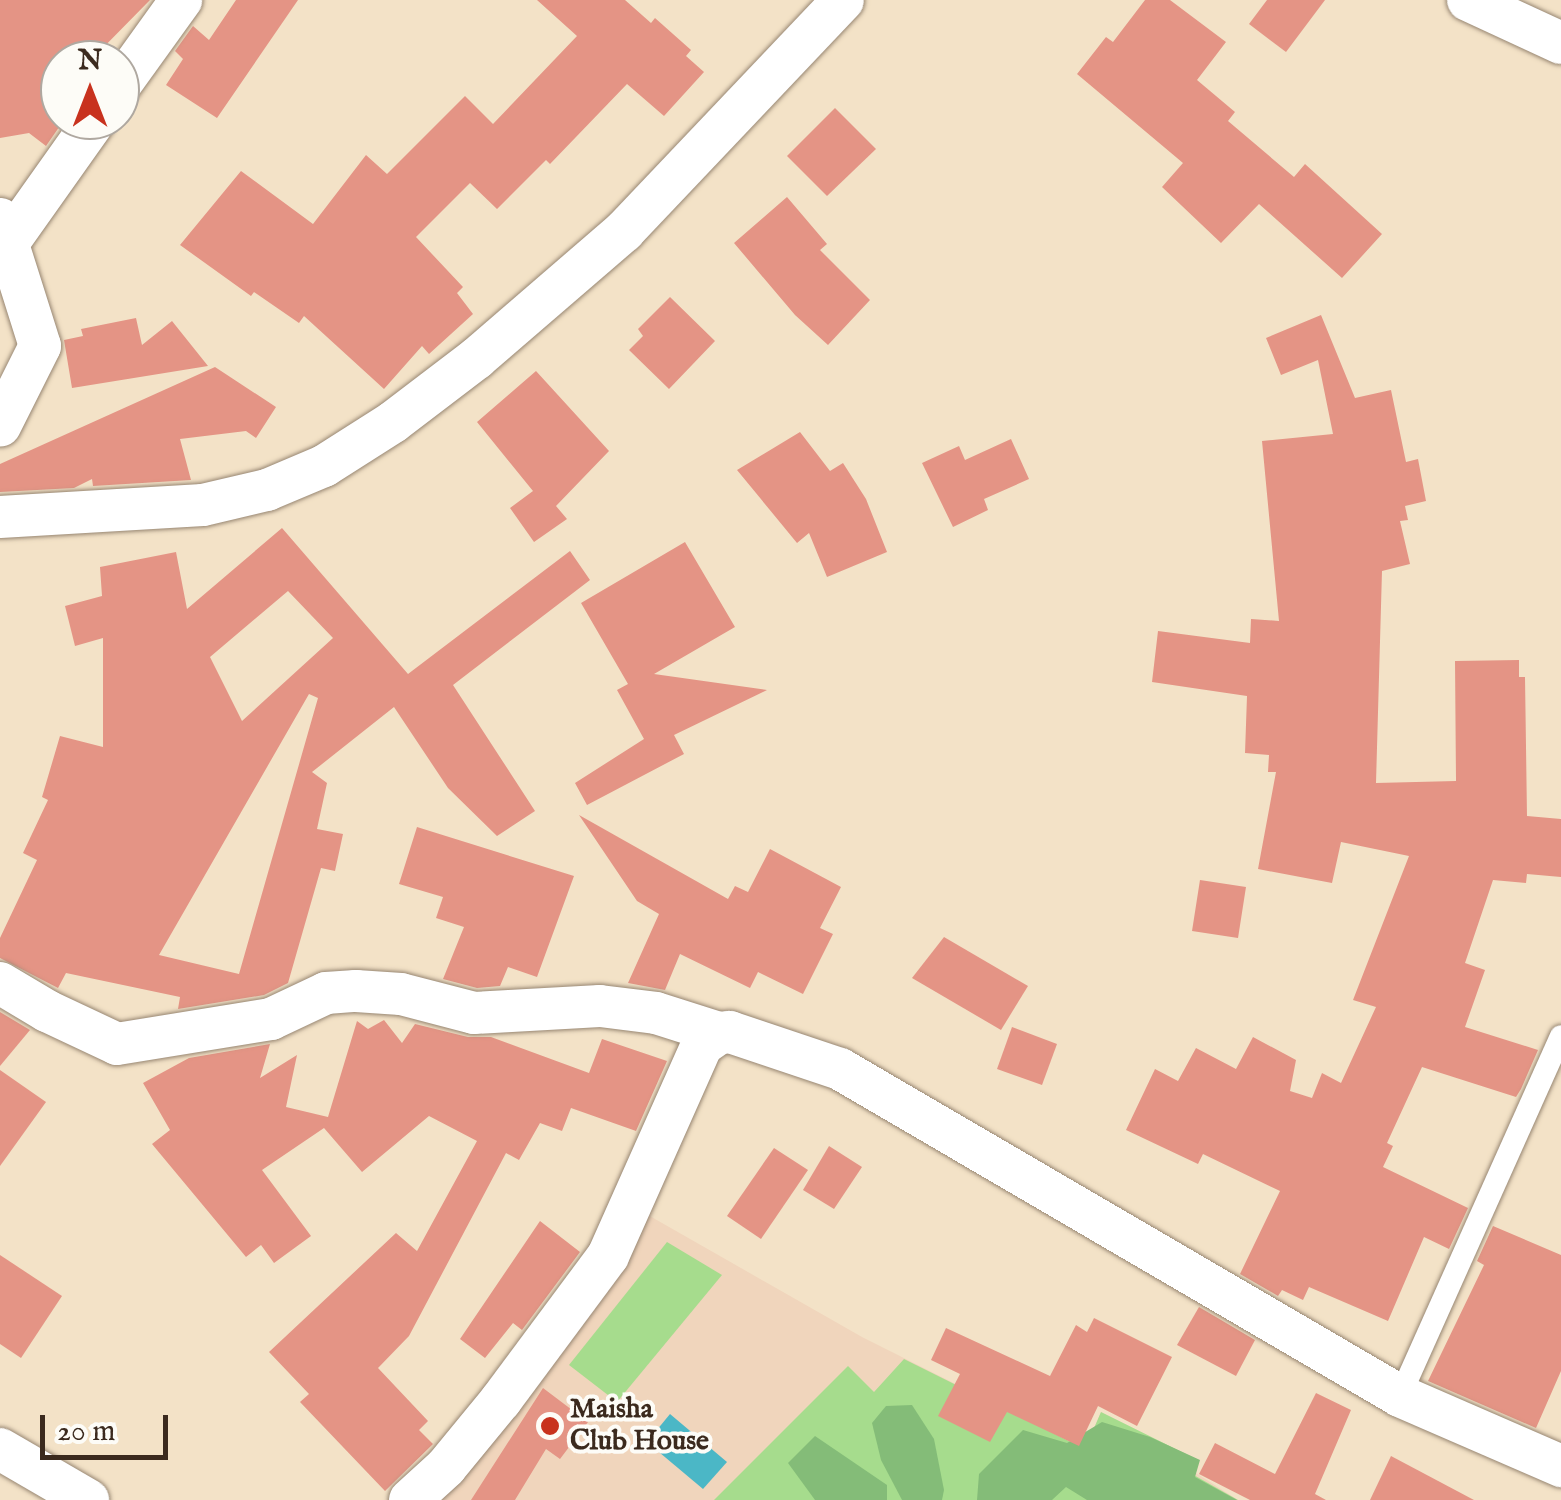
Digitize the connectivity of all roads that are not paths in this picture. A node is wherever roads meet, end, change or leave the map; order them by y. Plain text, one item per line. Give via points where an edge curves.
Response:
1 (181, 0) edge
2 (842, 0) edge
3 (1468, 0) edge
4 (1561, 43) edge
5 (140, 58) edge
6 (79, 140) edge
7 (4, 231) edge
8 (0, 426) edge
9 (0, 517) edge
10 (0, 982) edge
11 (719, 1033) junction
12 (1561, 1036) edge
13 (1400, 1396) junction
14 (0, 1449) edge
15 (1561, 1466) edge
16 (41, 1487) edge
17 (88, 1500) edge
18 (410, 1500) edge

1 - 5 street
2 - 9 street via 624,231 476,358 324,466 267,490 202,505
3 - 4 street
6 - 7 street
7 - 8 street via 40,346
10 - 11 street via 118,1044 271,1019 326,992 356,991 401,994 474,1013 600,1006
11 - 13 street via 740,1034 840,1070
11 - 18 street via 702,1045 608,1256 446,1468
12 - 13 lane
13 - 15 street
14 - 16 street
16 - 17 street

